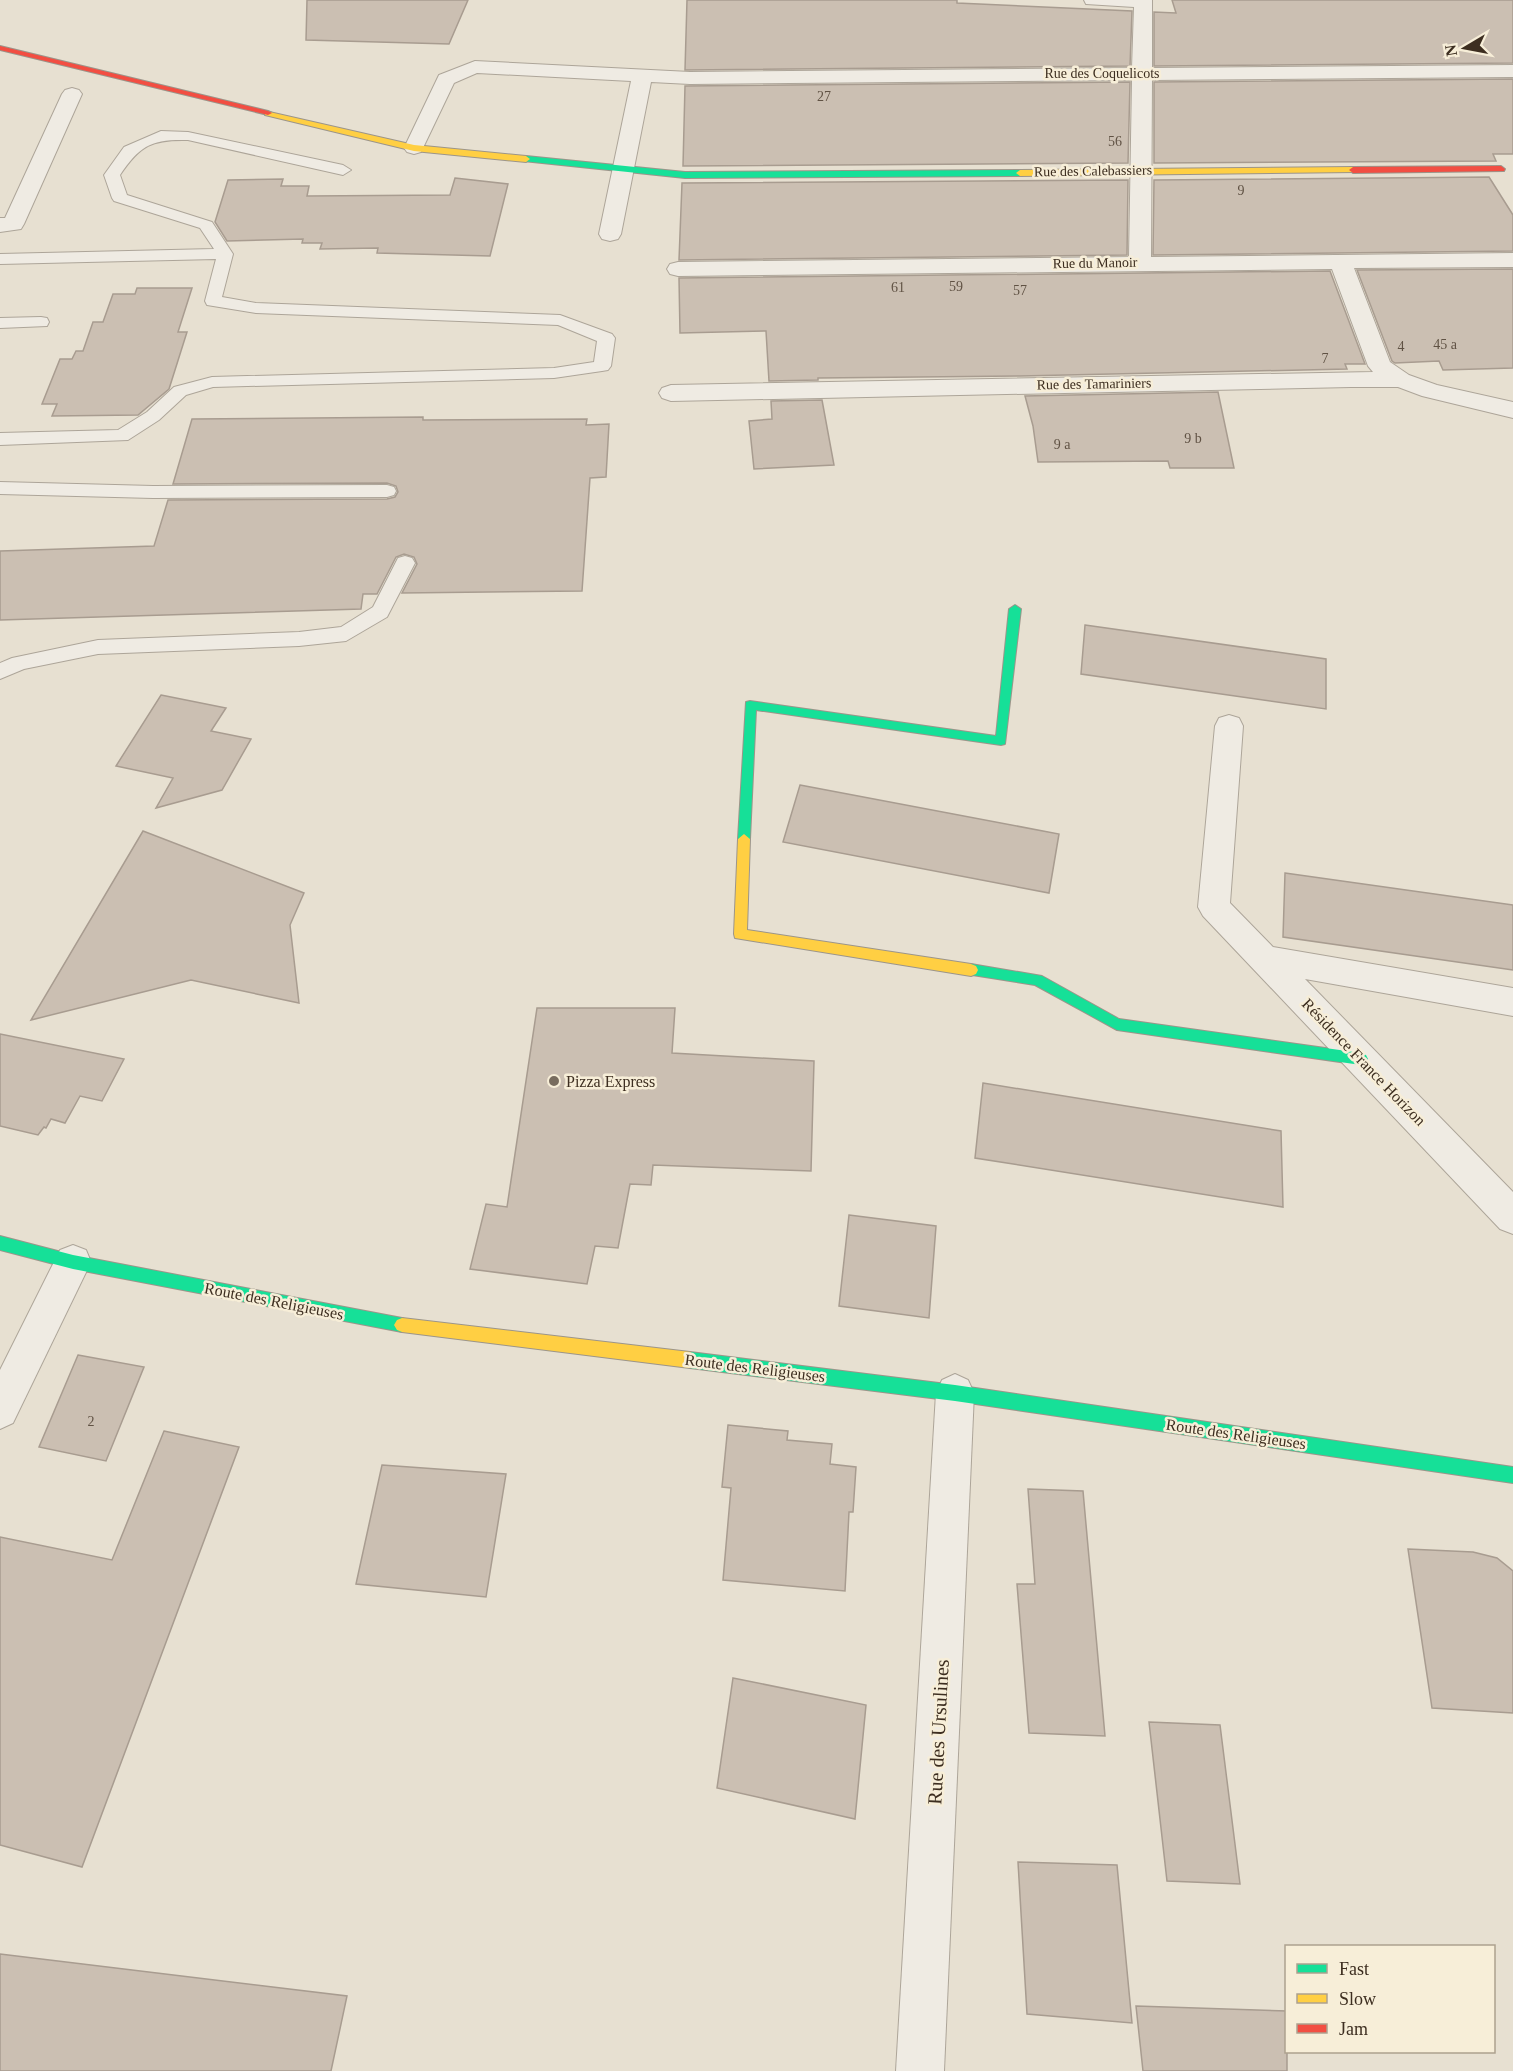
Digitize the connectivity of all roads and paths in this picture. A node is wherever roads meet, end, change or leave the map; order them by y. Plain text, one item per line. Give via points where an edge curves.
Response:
1 (1093, 0) edge
2 (1143, 1) edge
3 (0, 48) edge
4 (1513, 71) edge
5 (1142, 73) junction
6 (642, 75) junction
7 (72, 94) dead end
8 (414, 148) junction
9 (622, 168) junction
10 (1501, 169) dead end
11 (343, 170) dead end
12 (1141, 171) junction
13 (0, 225) edge
14 (610, 234) dead end
15 (225, 254) junction
16 (0, 259) edge
17 (1513, 260) edge
18 (1340, 261) junction
19 (1140, 263) junction
20 (678, 269) dead end
21 (41, 322) dead end
22 (0, 323) edge
23 (1401, 380) junction
24 (671, 393) dead end
25 (1513, 410) edge
26 (0, 439) edge
27 (0, 488) edge
28 (387, 491) dead end
29 (405, 563) dead end
30 (1015, 609) dead end
31 (0, 672) edge
32 (1229, 726) dead end
33 (1265, 959) junction
34 (1513, 1002) edge
35 (1361, 1059) junction
36 (1513, 1217) edge
37 (0, 1242) edge
38 (73, 1262) junction
39 (955, 1393) junction
40 (0, 1410) edge
41 (1513, 1475) edge
42 (920, 2071) edge

1 - 2 street
2 - 5 street
3 - 8 street, Rue des Calebassiers
4 - 5 street, Rue des Coquelicots
5 - 6 street, Rue des Coquelicots via 690,78
5 - 12 street
6 - 8 street, Rue des Coquelicots via 475,68 446,79
6 - 9 street
7 - 13 street via 13,224
8 - 9 street, Rue des Calebassiers
9 - 12 street, Rue des Calebassiers via 685,175
9 - 14 street
10 - 12 street, Rue des Calebassiers
11 - 15 lane via 188,136 161,135 129,150 112,175 120,198 206,225
12 - 19 street
15 - 16 lane
15 - 26 lane via 213,302 256,308 560,320 606,339 602,366 554,373 213,382 180,391 153,416 122,436
17 - 18 street, Rue du Manoir
18 - 19 street, Rue du Manoir
18 - 23 street via 1380,366
19 - 20 street, Rue du Manoir
21 - 22 lane
23 - 24 street, Rue des Tamariniers
23 - 25 street, Rue des Tamariniers
27 - 28 lane
29 - 31 lane via 380,612 346,634 98,646 19,663
30 - 35 street via 1001,741 750,705 740,934 1037,980 1117,1024
32 - 33 street, Résidence France Horizon via 1214,907
33 - 34 street
33 - 35 street, Résidence France Horizon
35 - 36 street, Résidence France Horizon
37 - 38 street, Route des Religieuses
38 - 39 street, Route des Religieuses via 385,1323
38 - 40 street
39 - 41 street, Route des Religieuses
39 - 42 street, Rue des Ursulines

